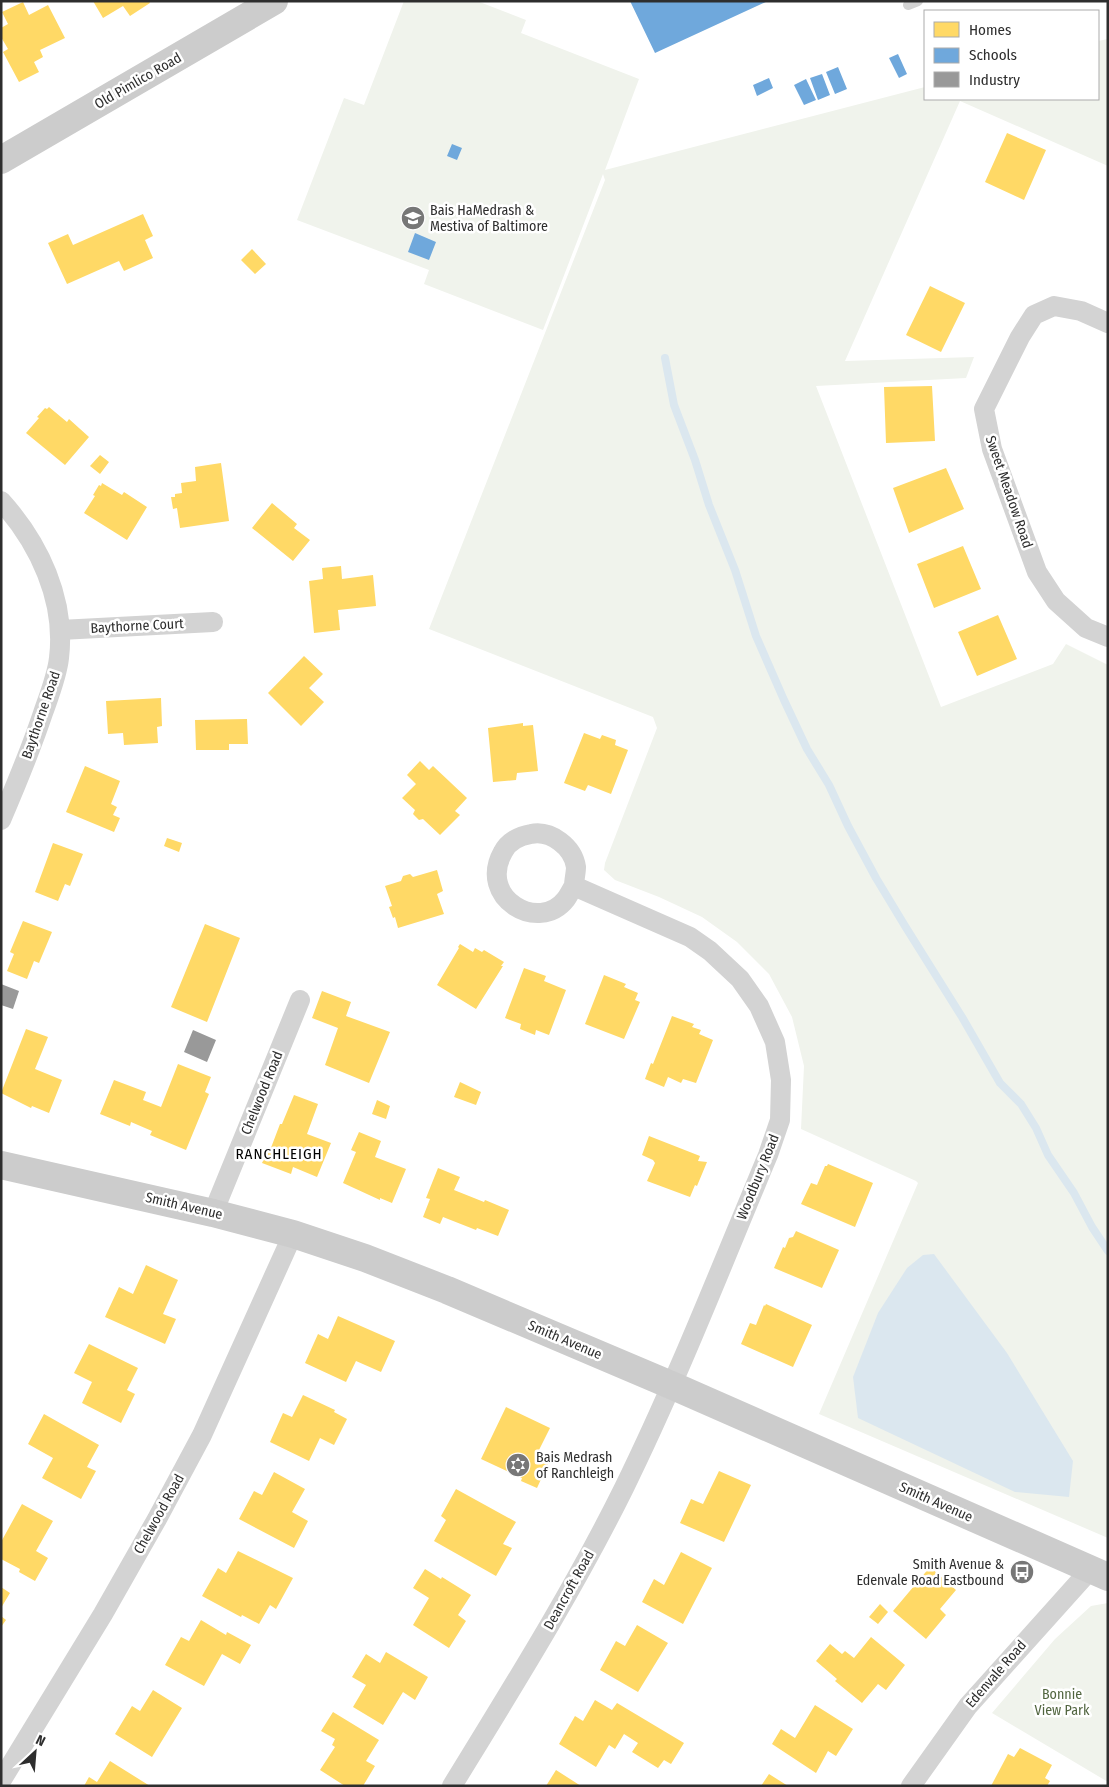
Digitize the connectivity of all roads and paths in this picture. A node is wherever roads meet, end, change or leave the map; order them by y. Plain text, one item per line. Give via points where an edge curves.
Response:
1 (274, 1) edge
2 (1, 160) edge
3 (1108, 323) edge
4 (1, 501) edge
5 (213, 622) dead end
6 (60, 630) junction
7 (1108, 637) edge
8 (1, 820) edge
9 (574, 886) dead end
10 (300, 1000) dead end
11 (1, 1165) edge
12 (213, 1213) junction
13 (293, 1234) junction
14 (671, 1385) junction
15 (1099, 1574) edge
16 (1, 1781) edge
17 (452, 1786) edge
18 (911, 1786) edge

1 - 2 main road, Old Pimlico Road
3 - 7 street, Sweet Meadow Road via 1081,311 1054,306 1034,315 984,409 992,449 1037,572 1056,601 1086,628
4 - 6 street, Baythorne Road via 29,537 43,563 54,596
5 - 6 street, Baythorne Court
6 - 8 street, Baythorne Road via 59,659 49,695
9 - 14 street, Woodbury Road via 690,937 710,952 740,979 759,1006 775,1042 781,1080 780,1120
10 - 12 street, Chelwood Road
11 - 12 main road, Smith Avenue
12 - 13 main road, Smith Avenue
13 - 14 main road, Smith Avenue via 447,1290
13 - 16 street, Chelwood Road via 202,1434 157,1519
14 - 15 main road, Smith Avenue
14 - 17 street, Deancroft Road via 581,1571
15 - 18 street, Edenvale Road via 968,1706

